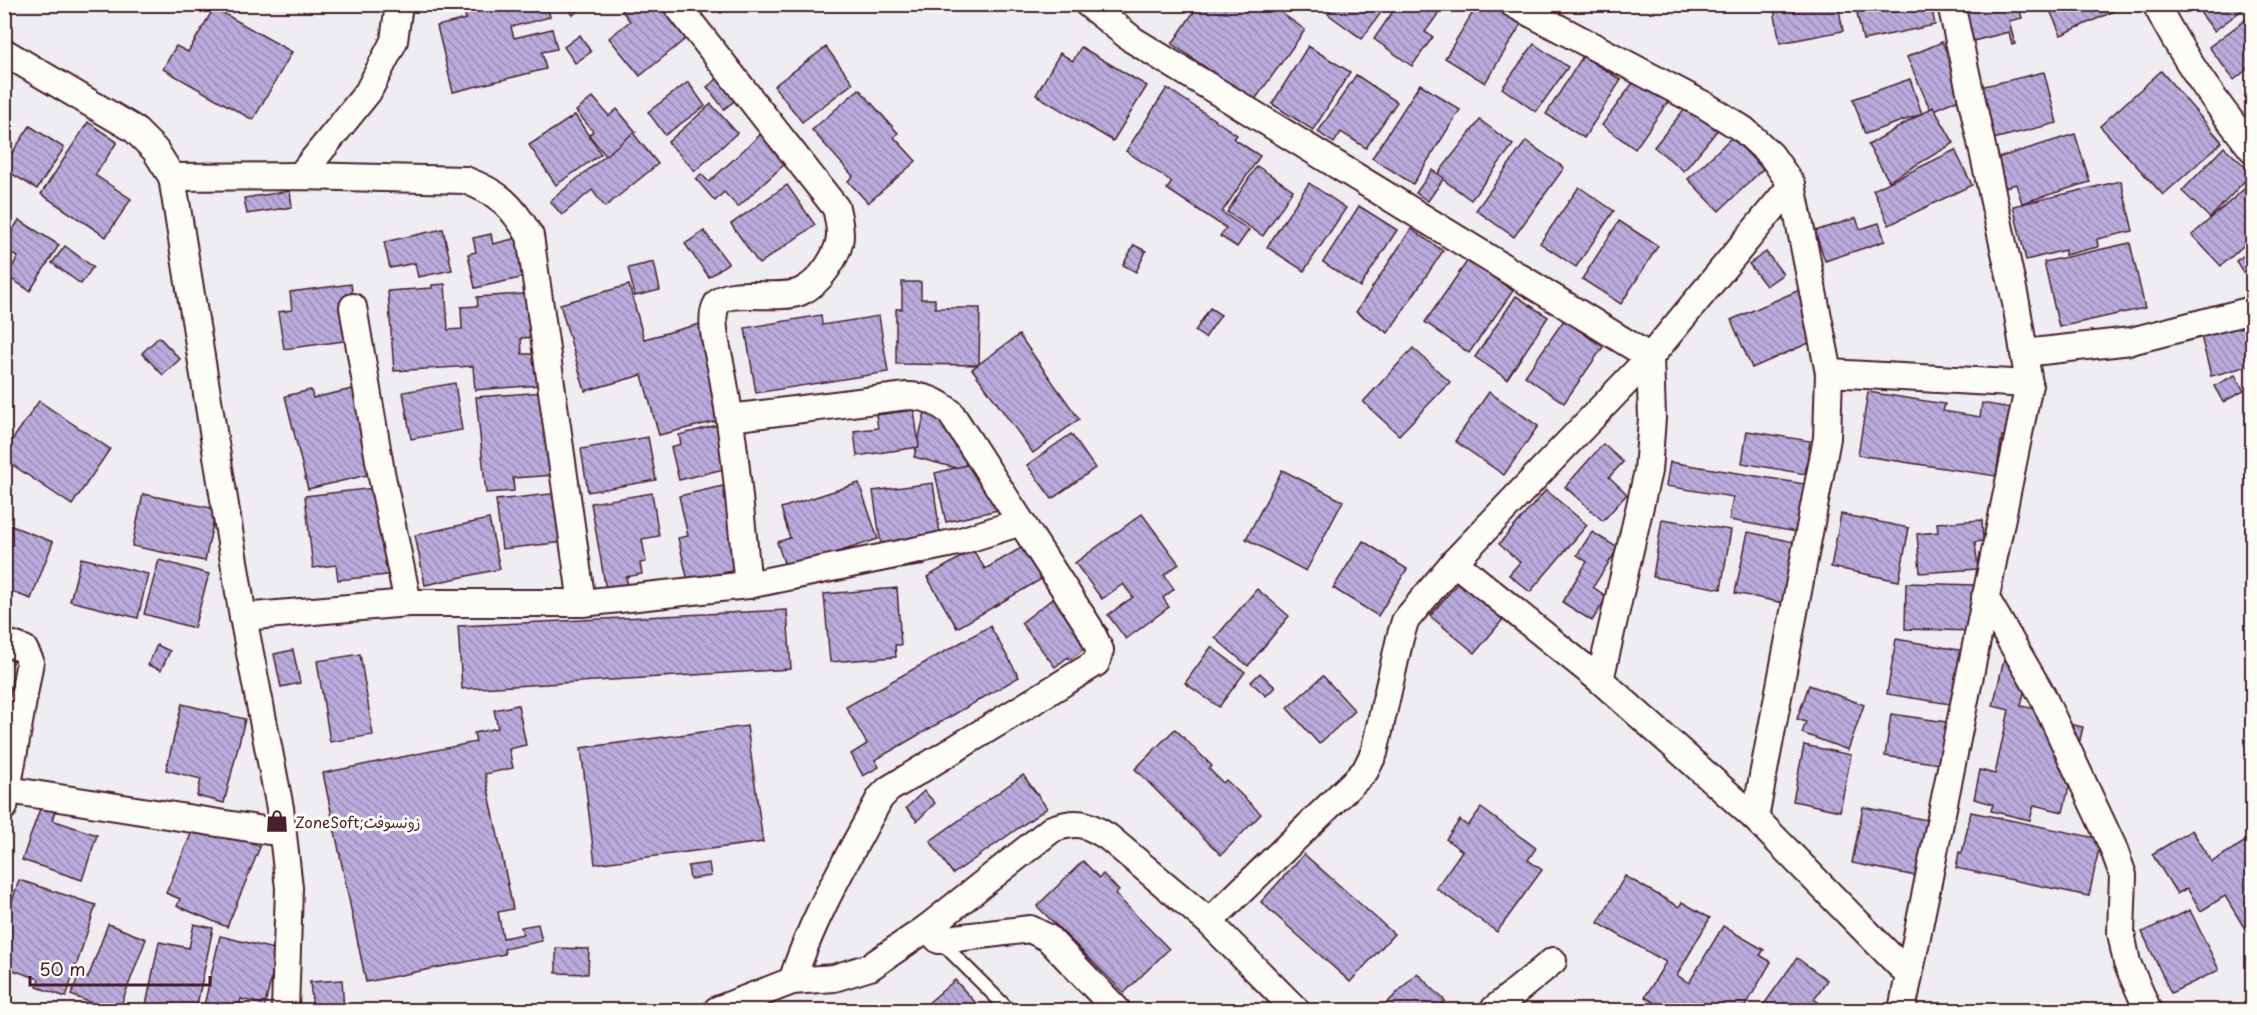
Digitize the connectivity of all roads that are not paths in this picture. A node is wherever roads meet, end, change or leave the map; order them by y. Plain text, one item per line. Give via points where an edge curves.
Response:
1 (399, 4) edge
2 (676, 4) edge
3 (1088, 4) edge
4 (1513, 4) edge
5 (1951, 4) edge
6 (2156, 4) edge
7 (4, 52) edge
8 (2253, 149) edge
9 (300, 176) junction
10 (172, 177) junction
11 (1792, 185) junction
12 (353, 307) dead end
13 (2253, 310) edge
14 (2024, 353) junction
15 (1650, 357) junction
16 (1829, 373) junction
17 (2029, 384) junction
18 (730, 418) junction
19 (1021, 522) junction
20 (1454, 562) junction
21 (748, 585) junction
22 (1985, 597) junction
23 (408, 603) junction
24 (582, 603) junction
25 (243, 617) junction
26 (4, 642) edge
27 (1600, 680) junction
28 (10, 742) edge
29 (6, 798) edge
30 (1755, 818) junction
31 (282, 833) junction
32 (1209, 922) junction
33 (933, 934) junction
34 (1553, 960) dead end
35 (1909, 975) junction
36 (792, 981) junction
37 (285, 1011) edge
38 (717, 1011) edge
39 (1009, 1011) edge
40 (1118, 1011) edge
41 (1296, 1011) edge
42 (1493, 1011) edge
43 (1902, 1011) edge
44 (2148, 1011) edge

1 - 9 street via 394,41 368,92
2 - 18 street via 836,208 841,228 838,252 818,279 802,291 776,297 736,294 722,298 717,305 715,337
3 - 15 street via 1133,40
4 - 11 street via 1744,130 1771,155
5 - 14 street
6 - 8 street via 2174,40
7 - 10 street via 134,129 155,150
9 - 10 street
9 - 24 street via 465,180 489,189 519,218 530,236
10 - 25 street
11 - 15 street
11 - 16 street
12 - 23 street
13 - 14 street via 2131,341
14 - 17 street
15 - 20 street
15 - 27 street via 1652,418 1648,471
16 - 17 street
16 - 30 street via 1827,438
17 - 22 street
18 - 19 street via 923,396 950,412
18 - 21 street
19 - 21 street via 958,542
19 - 36 street via 1089,627 1100,650 1096,663 880,798 819,913
20 - 27 street
20 - 32 street via 1405,621 1374,753 1365,771
21 - 24 street
22 - 35 street
22 - 44 street via 2042,695 2113,847 2123,875 2121,933 2127,963
23 - 24 street
23 - 25 street
25 - 31 street
26 - 28 street via 24,649 30,661
27 - 30 street
28 - 29 street
29 - 31 street
30 - 35 street
31 - 37 street via 289,888
32 - 33 street via 1108,837 1090,825 1069,823 1052,829
32 - 41 street
33 - 36 street via 870,967 834,978
33 - 39 lane
33 - 40 street via 1029,929 1047,938
34 - 42 street
35 - 43 street
36 - 38 street

